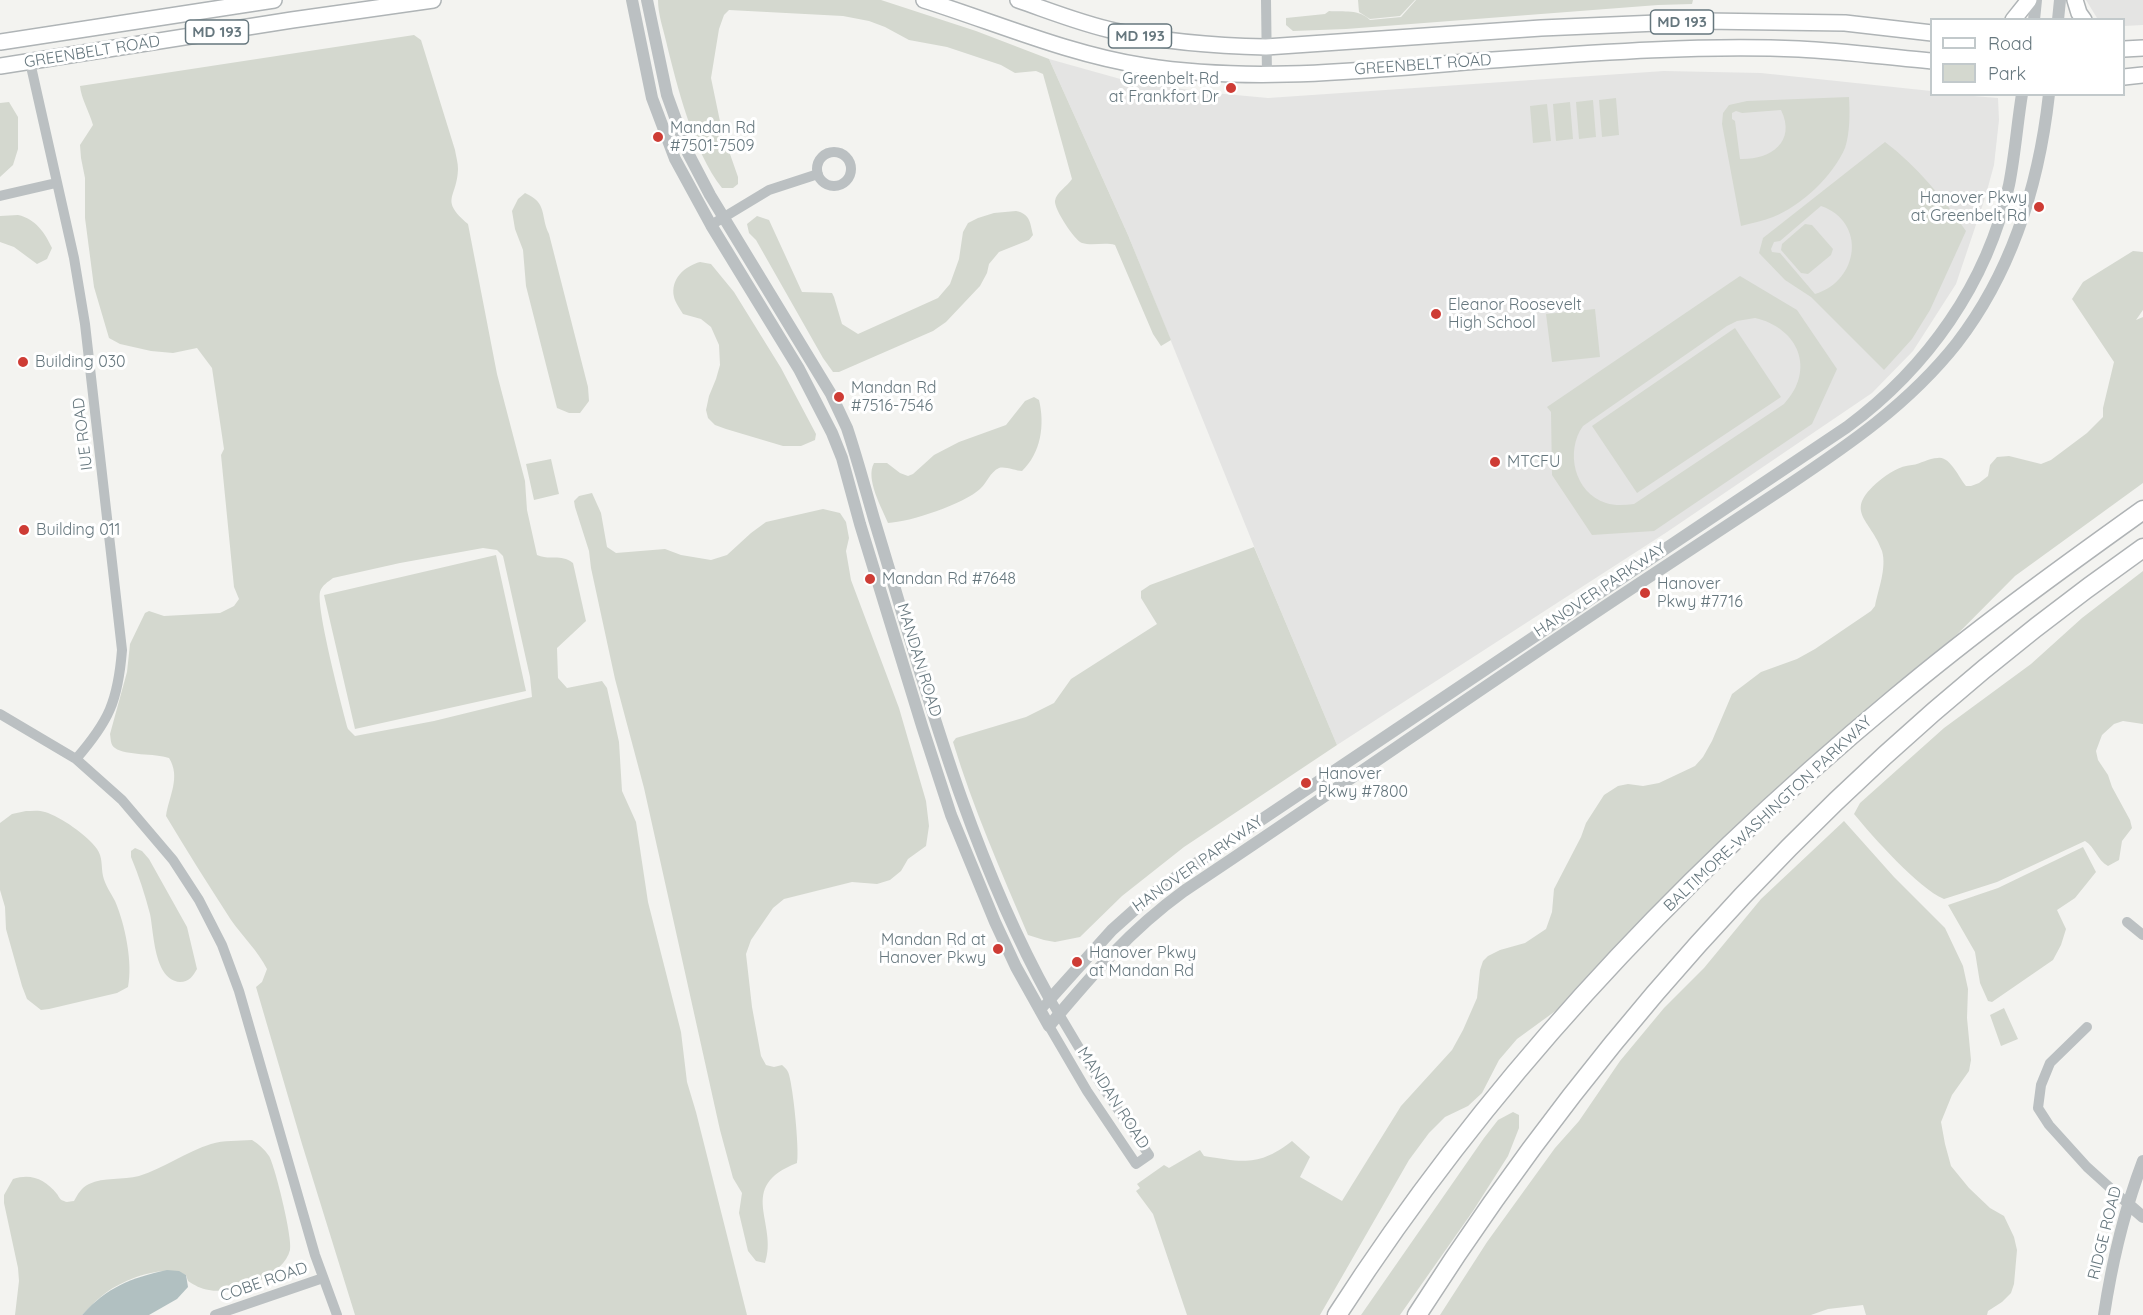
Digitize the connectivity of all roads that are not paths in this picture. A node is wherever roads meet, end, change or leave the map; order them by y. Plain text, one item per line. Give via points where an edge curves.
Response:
1 (274, 0) edge
2 (434, 0) edge
3 (632, 0) edge
4 (647, 0) edge
5 (924, 0) edge
6 (1018, 0) edge
7 (1266, 0) edge
8 (2029, 0) edge
9 (2036, 0) edge
10 (2061, 0) edge
11 (2075, 0) edge
12 (2015, 18) edge
13 (2034, 18) edge
14 (2058, 18) edge
15 (2083, 18) edge
16 (1930, 33) edge
17 (0, 42) edge
18 (1266, 47) junction
19 (1930, 61) edge
20 (30, 62) junction
21 (0, 66) edge
22 (1266, 75) junction
23 (2143, 75) edge
24 (2125, 77) edge
25 (2022, 96) edge
26 (2049, 96) edge
27 (818, 174) dead end
28 (56, 183) junction
29 (0, 196) edge
30 (724, 217) junction
31 (711, 225) junction
32 (2143, 510) edge
33 (2143, 548) edge
34 (0, 714) edge
35 (76, 759) junction
36 (2127, 922) dead end
37 (2143, 935) edge
38 (1050, 999) junction
39 (1040, 1011) junction
40 (1059, 1014) junction
41 (1049, 1026) junction
42 (2087, 1027) dead end
43 (2143, 1161) edge
44 (2128, 1204) junction
45 (2143, 1217) edge
46 (323, 1278) junction
47 (215, 1315) edge
48 (337, 1315) edge
49 (1337, 1315) edge
50 (1417, 1315) edge
51 (2104, 1315) edge

1 - 17 main road, GREENBELT ROAD / MD 193
2 - 20 main road, GREENBELT ROAD / MD 193
3 - 31 street, MANDAN ROAD via 657,115 682,174
4 - 30 street, MANDAN ROAD via 672,111 696,169
5 - 22 main road, GREENBELT ROAD / MD 193 via 1102,58 1167,69
6 - 18 main road, GREENBELT ROAD / MD 193 via 1113,31 1195,44
7 - 18 street
8 - 12 main road
9 - 13 street
10 - 14 street
11 - 15 main road
16 - 18 main road, GREENBELT ROAD / MD 193 via 1845,23 1729,20
18 - 22 street
19 - 22 main road, GREENBELT ROAD / MD 193 via 1845,51 1698,49
20 - 21 main road, GREENBELT ROAD / MD 193
20 - 28 street, IUE ROAD
23 - 24 main road
25 - 38 street, HANOVER PARKWAY via 2009,184 1983,261 1944,330 1891,391 1838,434 1176,877 1112,930
26 - 40 street, HANOVER PARKWAY via 2028,206 2003,270 1955,345 1915,389 1849,445 1159,909 1121,943
27 - 30 street via 769,190
28 - 29 street
28 - 35 street, IUE ROAD via 85,324 122,650 116,695 109,712 99,732
30 - 31 street
30 - 38 street, MANDAN ROAD via 831,394 847,428 962,802 1008,916
31 - 39 street, MANDAN ROAD via 799,369 832,433 951,815 995,922
32 - 49 highway, BALTIMORE-WASHINGTON PARKWAY via 1894,698 1706,868 1598,980 1498,1096 1402,1220
33 - 50 highway via 2023,638 1924,720 1734,903 1573,1092 1499,1192
34 - 35 street
35 - 46 street via 122,800 156,838 188,880 222,945
36 - 37 street
38 - 39 street, HANOVER PARKWAY
38 - 40 street, MANDAN ROAD
39 - 41 street, MANDAN ROAD
40 - 41 street, HANOVER PARKWAY
40 - 41 street, MANDAN ROAD via 1149,1155 1136,1164 1092,1100
42 - 44 street via 2050,1063 2041,1085 2038,1108 2087,1167
43 - 44 street, RIDGE ROAD
44 - 45 street
44 - 51 street, RIDGE ROAD
46 - 47 street, COBE ROAD
46 - 48 street

